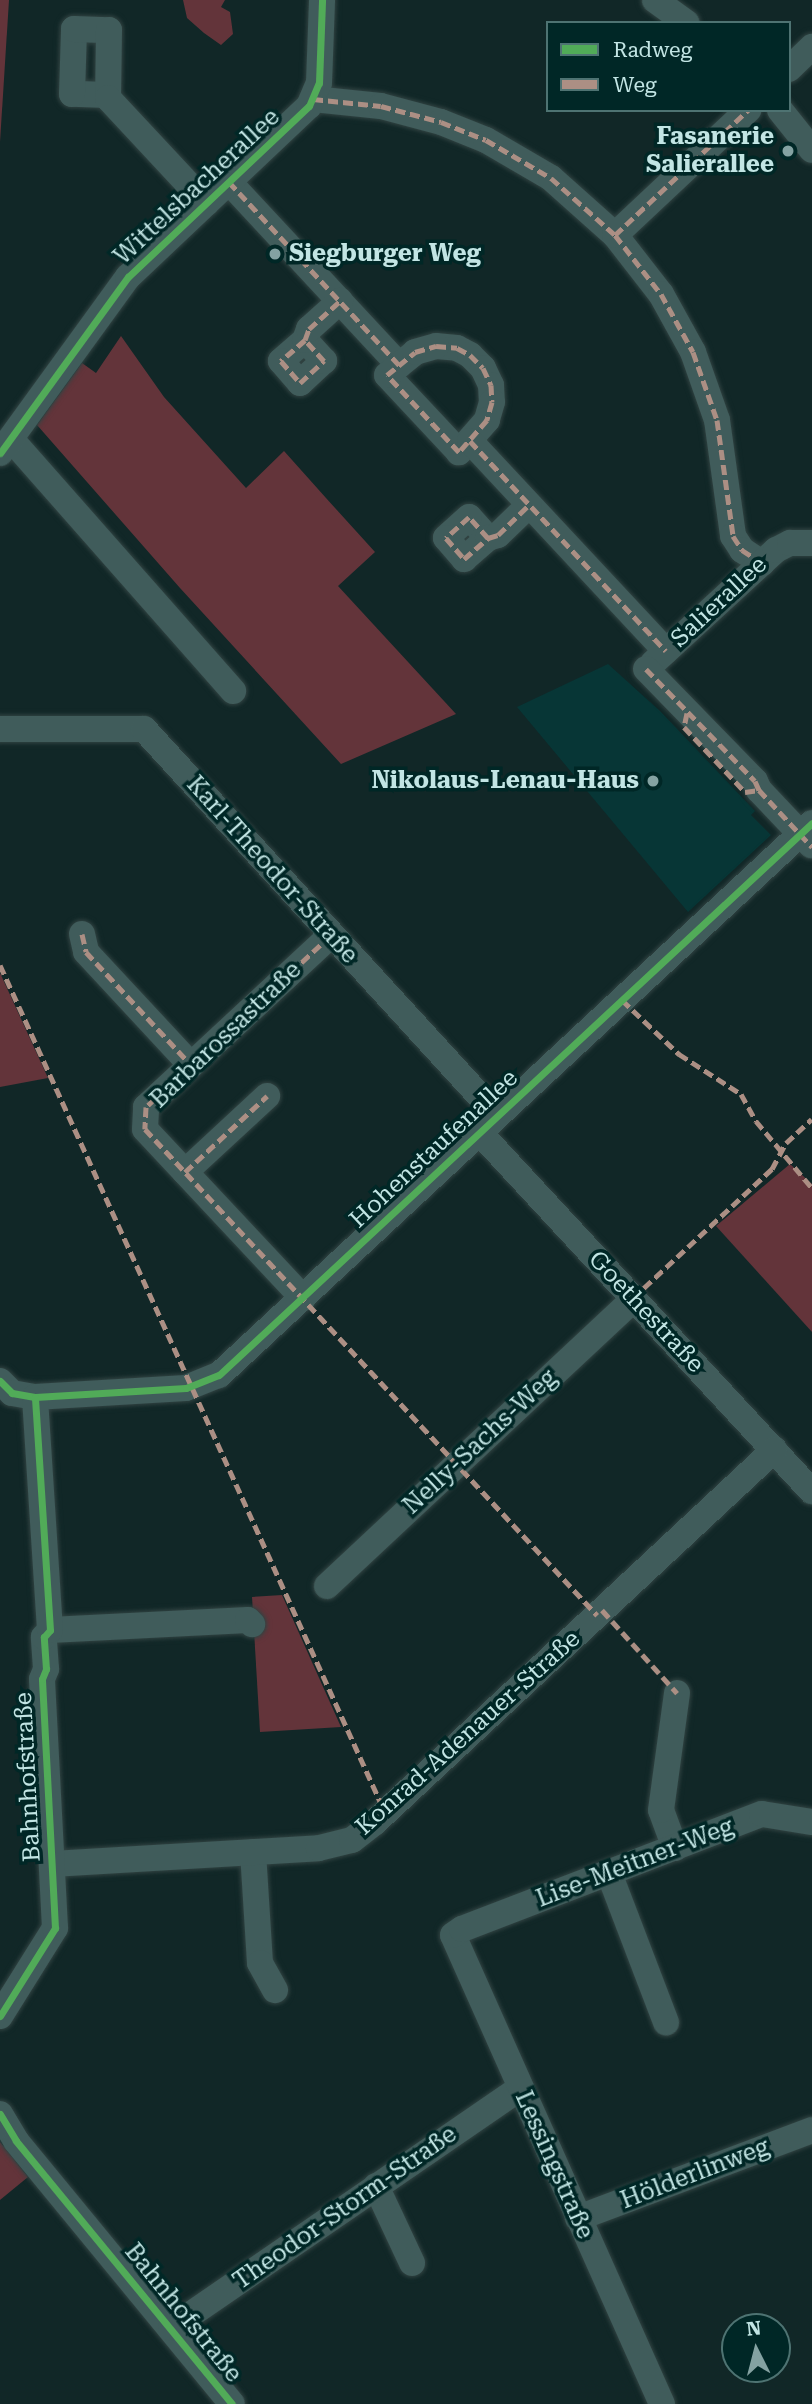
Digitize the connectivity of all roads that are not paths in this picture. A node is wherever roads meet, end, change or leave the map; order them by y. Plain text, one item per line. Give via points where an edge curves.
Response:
1 (322, 0) edge
2 (655, 0) edge
3 (684, 21) edge
4 (812, 47) edge
5 (791, 67) edge
6 (107, 95) dead end
7 (313, 99) junction
8 (746, 112) edge
9 (782, 112) edge
10 (812, 150) edge
11 (229, 182) junction
12 (206, 203) junction
13 (615, 235) junction
14 (340, 301) junction
15 (305, 340) dead end
16 (399, 365) junction
17 (470, 441) junction
18 (5, 446) edge
19 (529, 505) junction
20 (488, 538) dead end
21 (812, 543) edge
22 (762, 563) junction
23 (666, 651) junction
24 (233, 691) dead end
25 (0, 729) edge
26 (808, 835) edge
27 (82, 934) dead end
28 (331, 935) junction
29 (191, 1065) junction
30 (267, 1096) dead end
31 (489, 1125) junction
32 (185, 1172) junction
33 (303, 1298) junction
34 (634, 1299) junction
35 (0, 1381) edge
36 (35, 1397) junction
37 (774, 1450) junction
38 (812, 1491) edge
39 (327, 1586) dead end
40 (252, 1623) dead end
41 (50, 1630) junction
42 (677, 1693) dead end
43 (812, 1822) edge
44 (675, 1847) junction
45 (253, 1852) junction
46 (52, 1864) junction
47 (609, 1873) junction
48 (461, 1929) joint
49 (275, 1990) dead end
50 (0, 2015) edge
51 (666, 2022) dead end
52 (519, 2089) junction
53 (0, 2115) edge
54 (812, 2130) edge
55 (376, 2186) junction
56 (578, 2218) junction
57 (412, 2263) dead end
58 (171, 2328) junction
59 (232, 2404) edge
60 (662, 2404) edge

1 - 7 street via 319,83
2 - 3 street
4 - 5 street
6 - 12 street
7 - 11 street, Wittelsbacherallee
7 - 13 street via 381,106 486,140 573,195
8 - 13 street
9 - 10 street
11 - 12 street, Wittelsbacherallee
11 - 14 street
12 - 18 street, Wittelsbacherallee via 128,276
13 - 22 street via 661,294 693,352 717,420 733,536 742,550
14 - 15 street via 309,329
14 - 16 street
16 - 17 street via 387,375 460,452
16 - 17 street via 417,351 436,346 460,349 480,364 489,380 492,402 486,422
17 - 19 street
18 - 24 street
19 - 20 street via 498,535
19 - 23 street
21 - 22 street, Salierallee via 784,545
22 - 23 street, Salierallee
23 - 26 street, Salierallee via 641,675 687,712 684,727 745,792 760,790
25 - 28 street, Karl-Theodor-Straße via 144,729
26 - 31 street, Hohenstaufenallee
27 - 29 street via 86,952
28 - 29 street, Barbarossastraße
28 - 31 street, Karl-Theodor-Straße
29 - 32 street, Barbarossastraße via 146,1107 145,1129
30 - 32 street
31 - 33 street, Hohenstaufenallee
31 - 34 street, Goethestraße
32 - 33 street, Barbarossastraße
33 - 36 street, Hohenstaufenallee via 229,1367 200,1385
34 - 37 street, Goethestraße
34 - 39 street, Nelly-Sachs-Weg
35 - 36 street via 12,1393
36 - 41 street, Bahnhofstraße
37 - 38 street, Goethestraße
37 - 45 street, Konrad-Adenauer-Straße via 363,1832 331,1846
40 - 41 street via 248,1619
41 - 46 street, Bahnhofstraße via 44,1637 46,1670 42,1679
42 - 44 street via 661,1810
43 - 44 street, Lise-Meitner-Weg via 762,1814
44 - 47 street, Lise-Meitner-Weg
45 - 46 street, Konrad-Adenauer-Straße
45 - 49 street via 260,1963
46 - 50 street, Bahnhofstraße via 55,1928
47 - 48 street, Lise-Meitner-Weg
47 - 51 street
48 - 52 street, Lessingstraße via 453,1934 454,1943
52 - 55 street, Theodor-Storm-Straße
52 - 56 street, Lessingstraße
53 - 58 street, Bahnhofstraße via 16,2141
54 - 56 street, Hölderlinweg
55 - 57 street
55 - 58 street, Theodor-Storm-Straße
56 - 60 street, Lessingstraße
58 - 59 street, Bahnhofstraße

